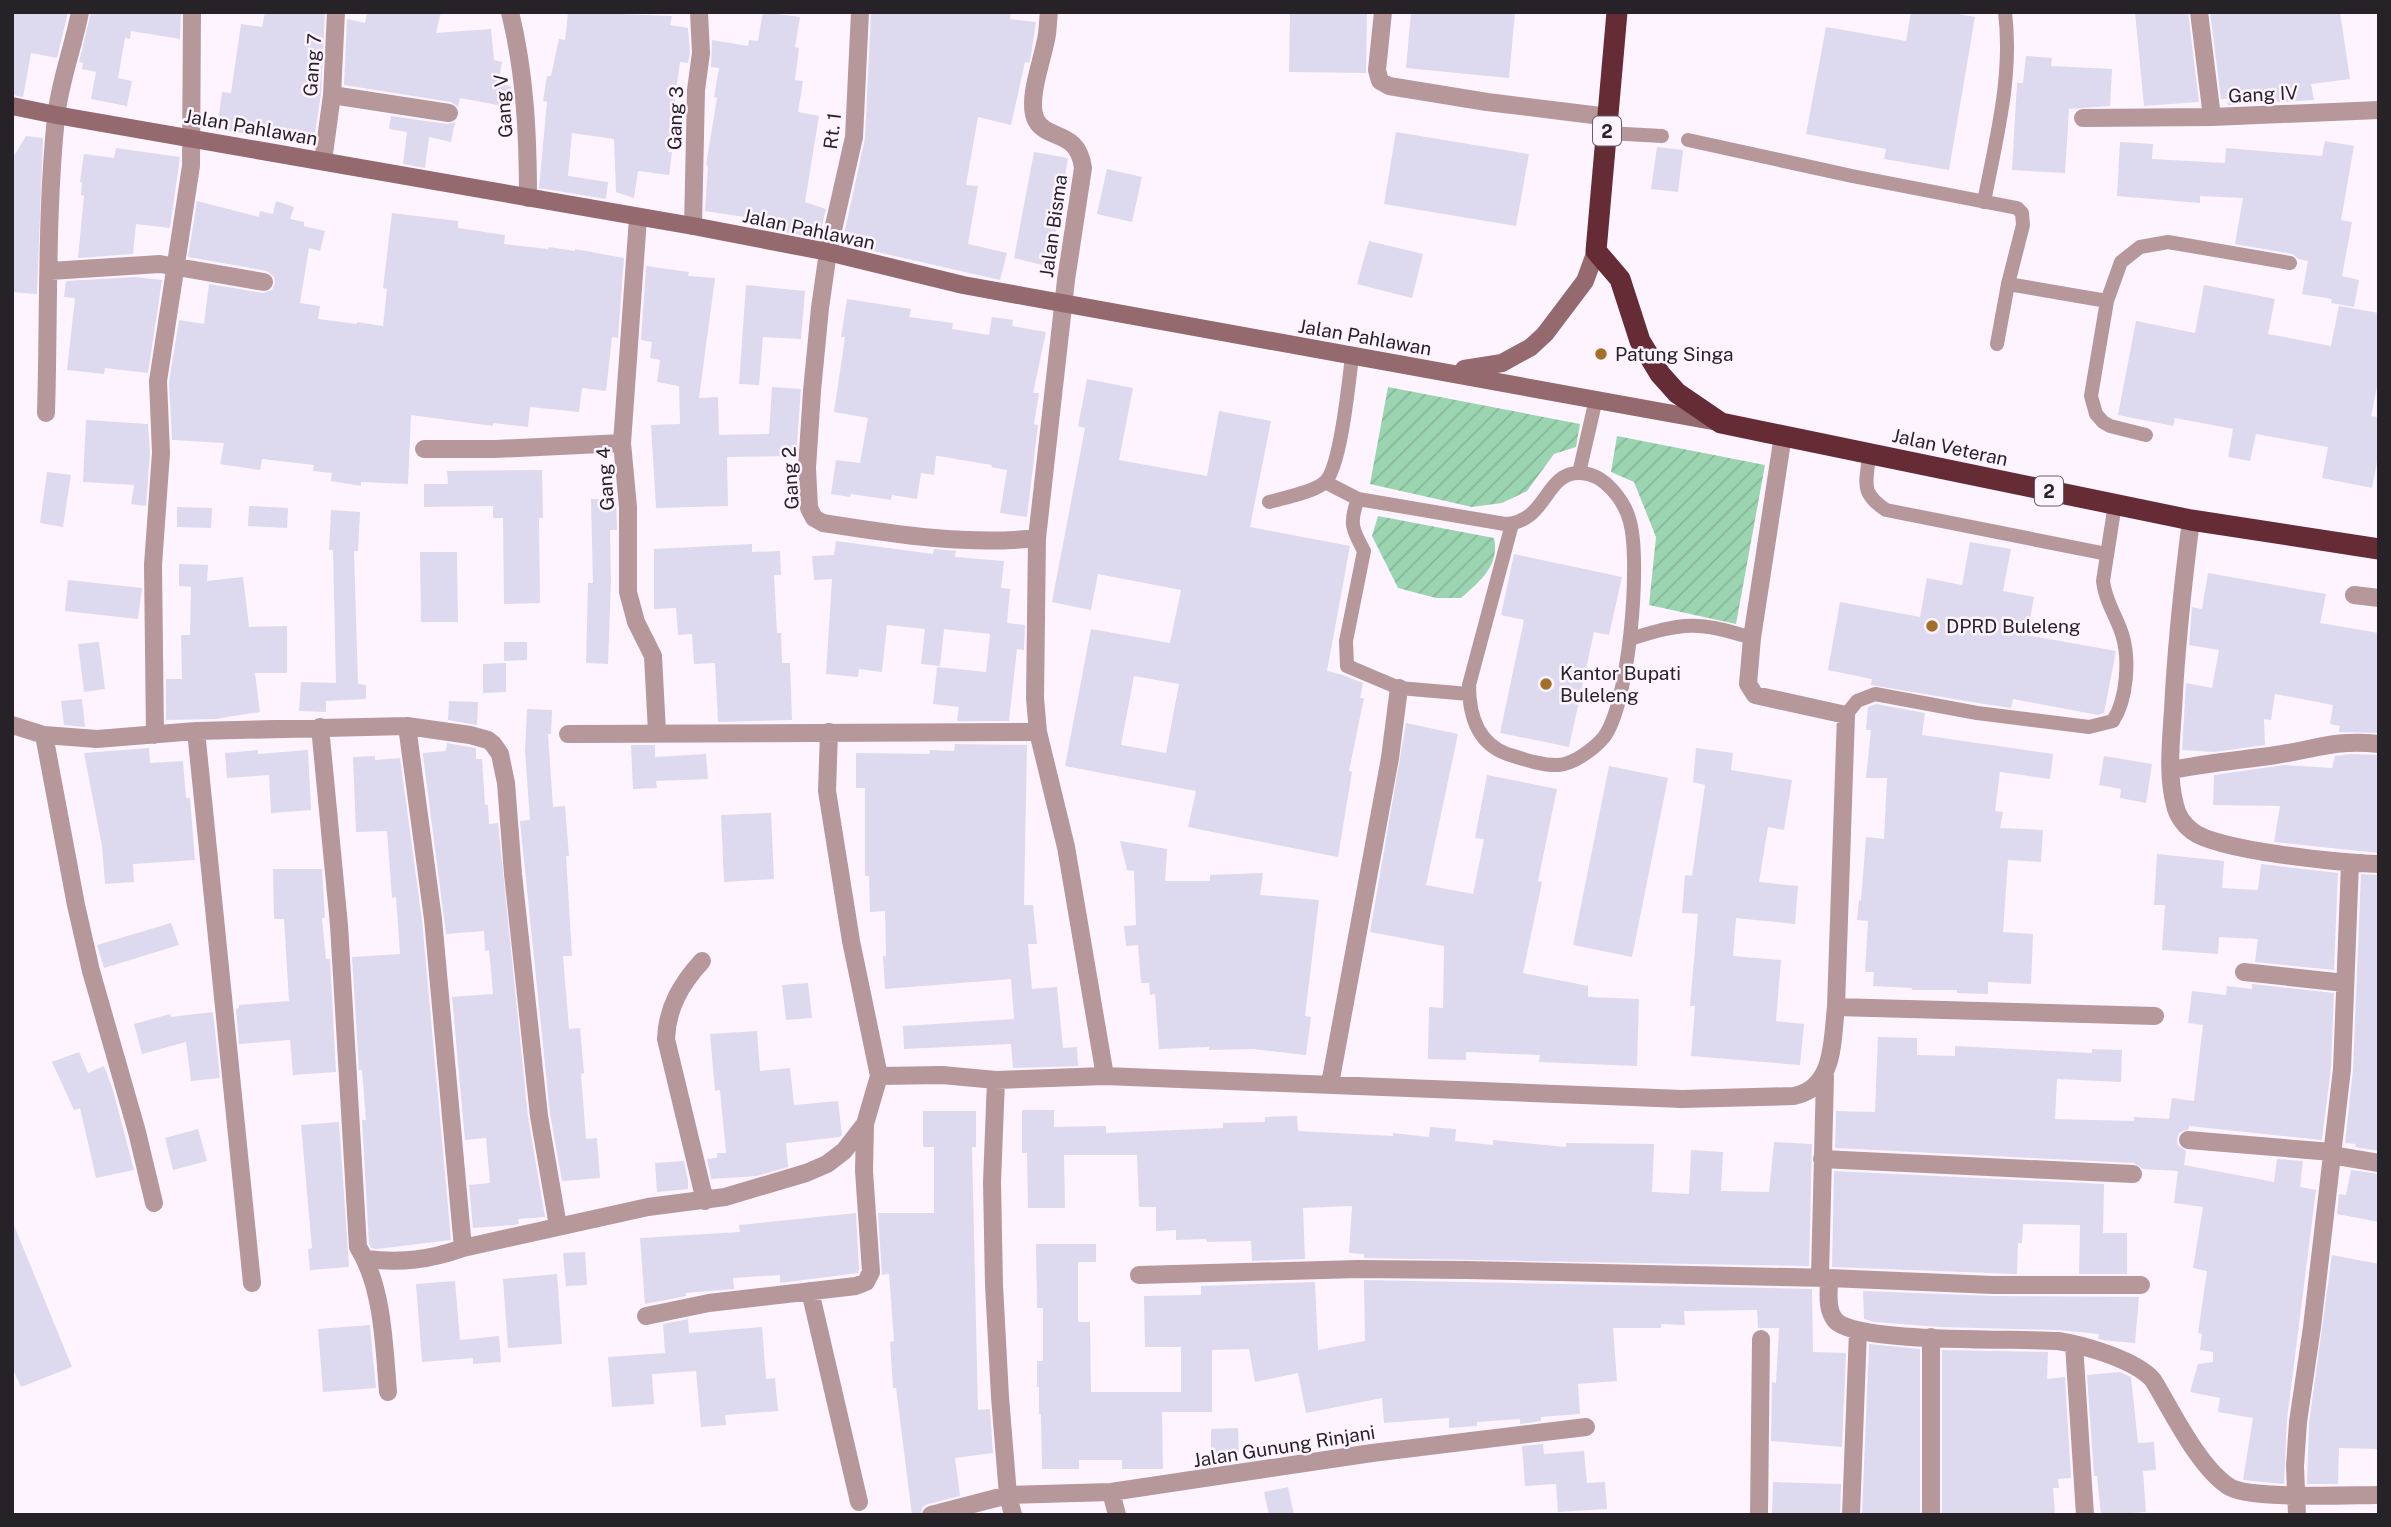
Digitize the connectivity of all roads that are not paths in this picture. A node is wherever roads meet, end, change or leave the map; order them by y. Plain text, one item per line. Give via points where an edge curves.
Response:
1 (80, 12) edge
2 (192, 12) edge
3 (336, 12) edge
4 (510, 12) edge
5 (699, 12) edge
6 (860, 12) edge
7 (1049, 12) edge
8 (1383, 12) edge
9 (1617, 12) edge
10 (2005, 12) edge
11 (2199, 12) edge
12 (331, 95) junction
13 (12, 106) edge
14 (2379, 110) edge
15 (449, 113) dead end
16 (56, 116) junction
17 (2212, 117) junction
18 (2082, 118) dead end
19 (1608, 125) junction
20 (1662, 136) dead end
21 (190, 137) junction
22 (1688, 140) dead end
23 (323, 161) junction
24 (528, 198) junction
25 (1984, 202) junction
26 (638, 218) junction
27 (693, 226) junction
28 (1596, 251) junction
29 (828, 252) junction
30 (2290, 262) dead end
31 (174, 266) junction
32 (50, 271) junction
33 (264, 282) dead end
34 (2008, 284) junction
35 (2107, 300) junction
36 (1063, 303) junction
37 (1997, 344) dead end
38 (1352, 356) junction
39 (1439, 371) junction
40 (1596, 399) junction
41 (46, 413) dead end
42 (1721, 423) junction
43 (1783, 435) junction
44 (2146, 435) dead end
45 (622, 443) junction
46 (424, 449) dead end
47 (1869, 454) junction
48 (1579, 473) junction
49 (1325, 482) junction
50 (1358, 499) junction
51 (1269, 502) dead end
52 (2115, 505) junction
53 (2191, 520) junction
54 (1512, 524) junction
55 (1037, 538) junction
56 (2379, 550) edge
57 (2107, 554) junction
58 (2354, 595) dead end
59 (2379, 598) edge
60 (1752, 638) junction
61 (1630, 639) junction
62 (1399, 688) junction
63 (1469, 694) junction
64 (1846, 715) junction
65 (12, 725) edge
66 (407, 726) junction
67 (320, 727) junction
68 (196, 731) junction
69 (657, 732) junction
70 (829, 732) junction
71 (1038, 732) junction
72 (568, 734) dead end
73 (44, 735) junction
74 (155, 735) junction
75 (2379, 744) edge
76 (2172, 770) junction
77 (2350, 863) junction
78 (2379, 864) edge
79 (702, 961) dead end
80 (2244, 972) dead end
81 (2345, 983) junction
82 (1836, 1007) junction
83 (2155, 1016) dead end
84 (879, 1076) junction
85 (1105, 1076) junction
86 (1825, 1076) junction
87 (996, 1080) junction
88 (1330, 1084) junction
89 (865, 1124) junction
90 (2188, 1140) dead end
91 (2331, 1154) junction
92 (1822, 1158) junction
93 (2379, 1163) edge
94 (2133, 1174) dead end
95 (705, 1201) junction
96 (154, 1203) dead end
97 (558, 1226) junction
98 (463, 1248) junction
99 (366, 1259) junction
100 (1139, 1275) dead end
101 (1824, 1278) junction
102 (252, 1283) dead end
103 (2141, 1285) dead end
104 (810, 1291) junction
105 (646, 1316) dead end
106 (1858, 1331) junction
107 (1931, 1337) junction
108 (1761, 1339) dead end
109 (2074, 1343) junction
110 (388, 1392) dead end
111 (1586, 1427) dead end
112 (1111, 1492) junction
113 (2295, 1494) junction
114 (1008, 1495) junction
115 (2379, 1495) edge
116 (859, 1502) dead end
117 (932, 1515) edge
118 (1013, 1515) edge
119 (1116, 1515) edge
120 (1759, 1515) edge
121 (1851, 1515) edge
122 (1931, 1515) edge
123 (2085, 1515) edge
124 (2297, 1515) edge

1 - 16 street
2 - 21 street
3 - 12 street, Gang 7
4 - 24 street, Gang V via 522,69
5 - 27 street, Gang 3
6 - 29 street, Rt. 1 via 854,136
7 - 36 street, Jalan Bisma via 1033,102 1036,120 1075,146 1083,168
8 - 19 street via 1377,70 1380,81 1389,86
9 - 19 highway, 2
10 - 25 lane via 2008,69
11 - 17 street, Gang IV
12 - 15 street
12 - 23 street, Gang 7
13 - 16 main road, Jalan Pahlawan
14 - 17 street, Gang IV
16 - 21 main road, Jalan Pahlawan
16 - 32 street
17 - 18 street
19 - 20 lane
19 - 28 highway, 2
21 - 23 main road, Jalan Pahlawan
21 - 31 street via 191,166
22 - 25 lane
23 - 24 main road, Jalan Pahlawan
24 - 26 main road, Jalan Pahlawan
25 - 34 lane via 2022,213
26 - 27 main road, Jalan Pahlawan
26 - 45 street, Gang 4
27 - 29 main road, Jalan Pahlawan
28 - 39 main road via 1585,282 1531,347 1488,367
28 - 42 highway, 2 via 1620,279 1640,341 1660,374 1677,393
29 - 36 main road, Jalan Pahlawan via 963,285
29 - 55 street, Gang 2 via 807,468 809,508 814,518 905,536
30 - 35 lane via 2152,243 2121,262
31 - 32 street
31 - 33 street
31 - 74 street via 158,382 161,453 153,565
32 - 41 street
34 - 35 lane
34 - 37 lane
35 - 44 lane via 2092,405 2110,426
36 - 38 main road, Jalan Pahlawan
36 - 55 street
38 - 39 main road, Jalan Pahlawan
38 - 49 lane via 1336,455
39 - 40 main road, Jalan Pahlawan
40 - 42 main road, Jalan Veteran
40 - 48 lane
42 - 43 highway, Jalan Veteran / 2
43 - 47 highway, Jalan Veteran / 2
43 - 60 street
45 - 46 street
45 - 69 street, Gang 4 via 628,592 653,656
47 - 52 highway, Jalan Veteran / 2
47 - 57 lane via 1866,490 1886,510
48 - 54 lane via 1560,479 1529,518
48 - 61 lane via 1597,478 1615,494 1631,525 1634,609
49 - 50 lane
49 - 51 lane
50 - 54 lane
50 - 62 lane via 1353,532 1364,551 1346,641 1347,666
52 - 53 highway, Jalan Veteran / 2
52 - 57 lane
53 - 56 highway, Jalan Veteran / 2
53 - 76 street via 2174,685
54 - 63 lane
55 - 71 street
57 - 64 lane via 2104,594 2124,646 2123,699 2113,721 2089,727 1875,694 1857,701
58 - 59 street
60 - 61 lane via 1697,624 1672,626
60 - 64 street via 1747,676 1750,691
61 - 63 lane via 1615,712 1605,735 1570,762 1538,762 1490,745 1474,721
62 - 63 lane
62 - 88 street
64 - 82 street
65 - 73 street
66 - 67 street
66 - 97 street via 488,740 500,754 539,1116
66 - 98 street via 431,907
67 - 68 street
67 - 99 street via 339,925 358,1247
68 - 74 street
68 - 102 street
69 - 70 street
69 - 72 street
70 - 71 street
70 - 84 street via 827,791
71 - 85 street via 1066,847
73 - 74 street via 97,739
73 - 96 street via 91,971
75 - 76 street via 2332,743
76 - 77 street via 2175,809 2204,839
77 - 78 street
77 - 81 street
79 - 95 street via 676,996 667,1018 666,1039
80 - 81 street
81 - 91 street via 2342,1069
82 - 83 street
82 - 86 street
84 - 87 street
84 - 89 street
85 - 87 street
85 - 88 street
86 - 88 street via 1814,1088 1794,1096 1682,1099
86 - 92 street
87 - 114 street via 992,1182 996,1347
89 - 95 street via 827,1164
89 - 104 street via 871,1272 866,1282 856,1286
90 - 91 street
91 - 93 street
91 - 113 street via 2298,1422
92 - 94 street
92 - 101 street
95 - 97 street via 648,1207
97 - 98 street
98 - 99 street via 435,1258
99 - 110 street via 383,1325
100 - 101 street via 1371,1269
101 - 103 street
101 - 106 street via 1835,1320
104 - 105 street
104 - 116 street
106 - 107 street
106 - 121 street
107 - 109 street
107 - 122 street
108 - 120 street
109 - 113 street via 2144,1371 2202,1460 2236,1491
109 - 123 street
111 - 112 street, Jalan Gunung Rinjani
112 - 114 street, Jalan Gunung Rinjani
112 - 119 street
113 - 115 street
113 - 124 street
114 - 117 street, Jalan Gunung Rinjani
114 - 118 street

